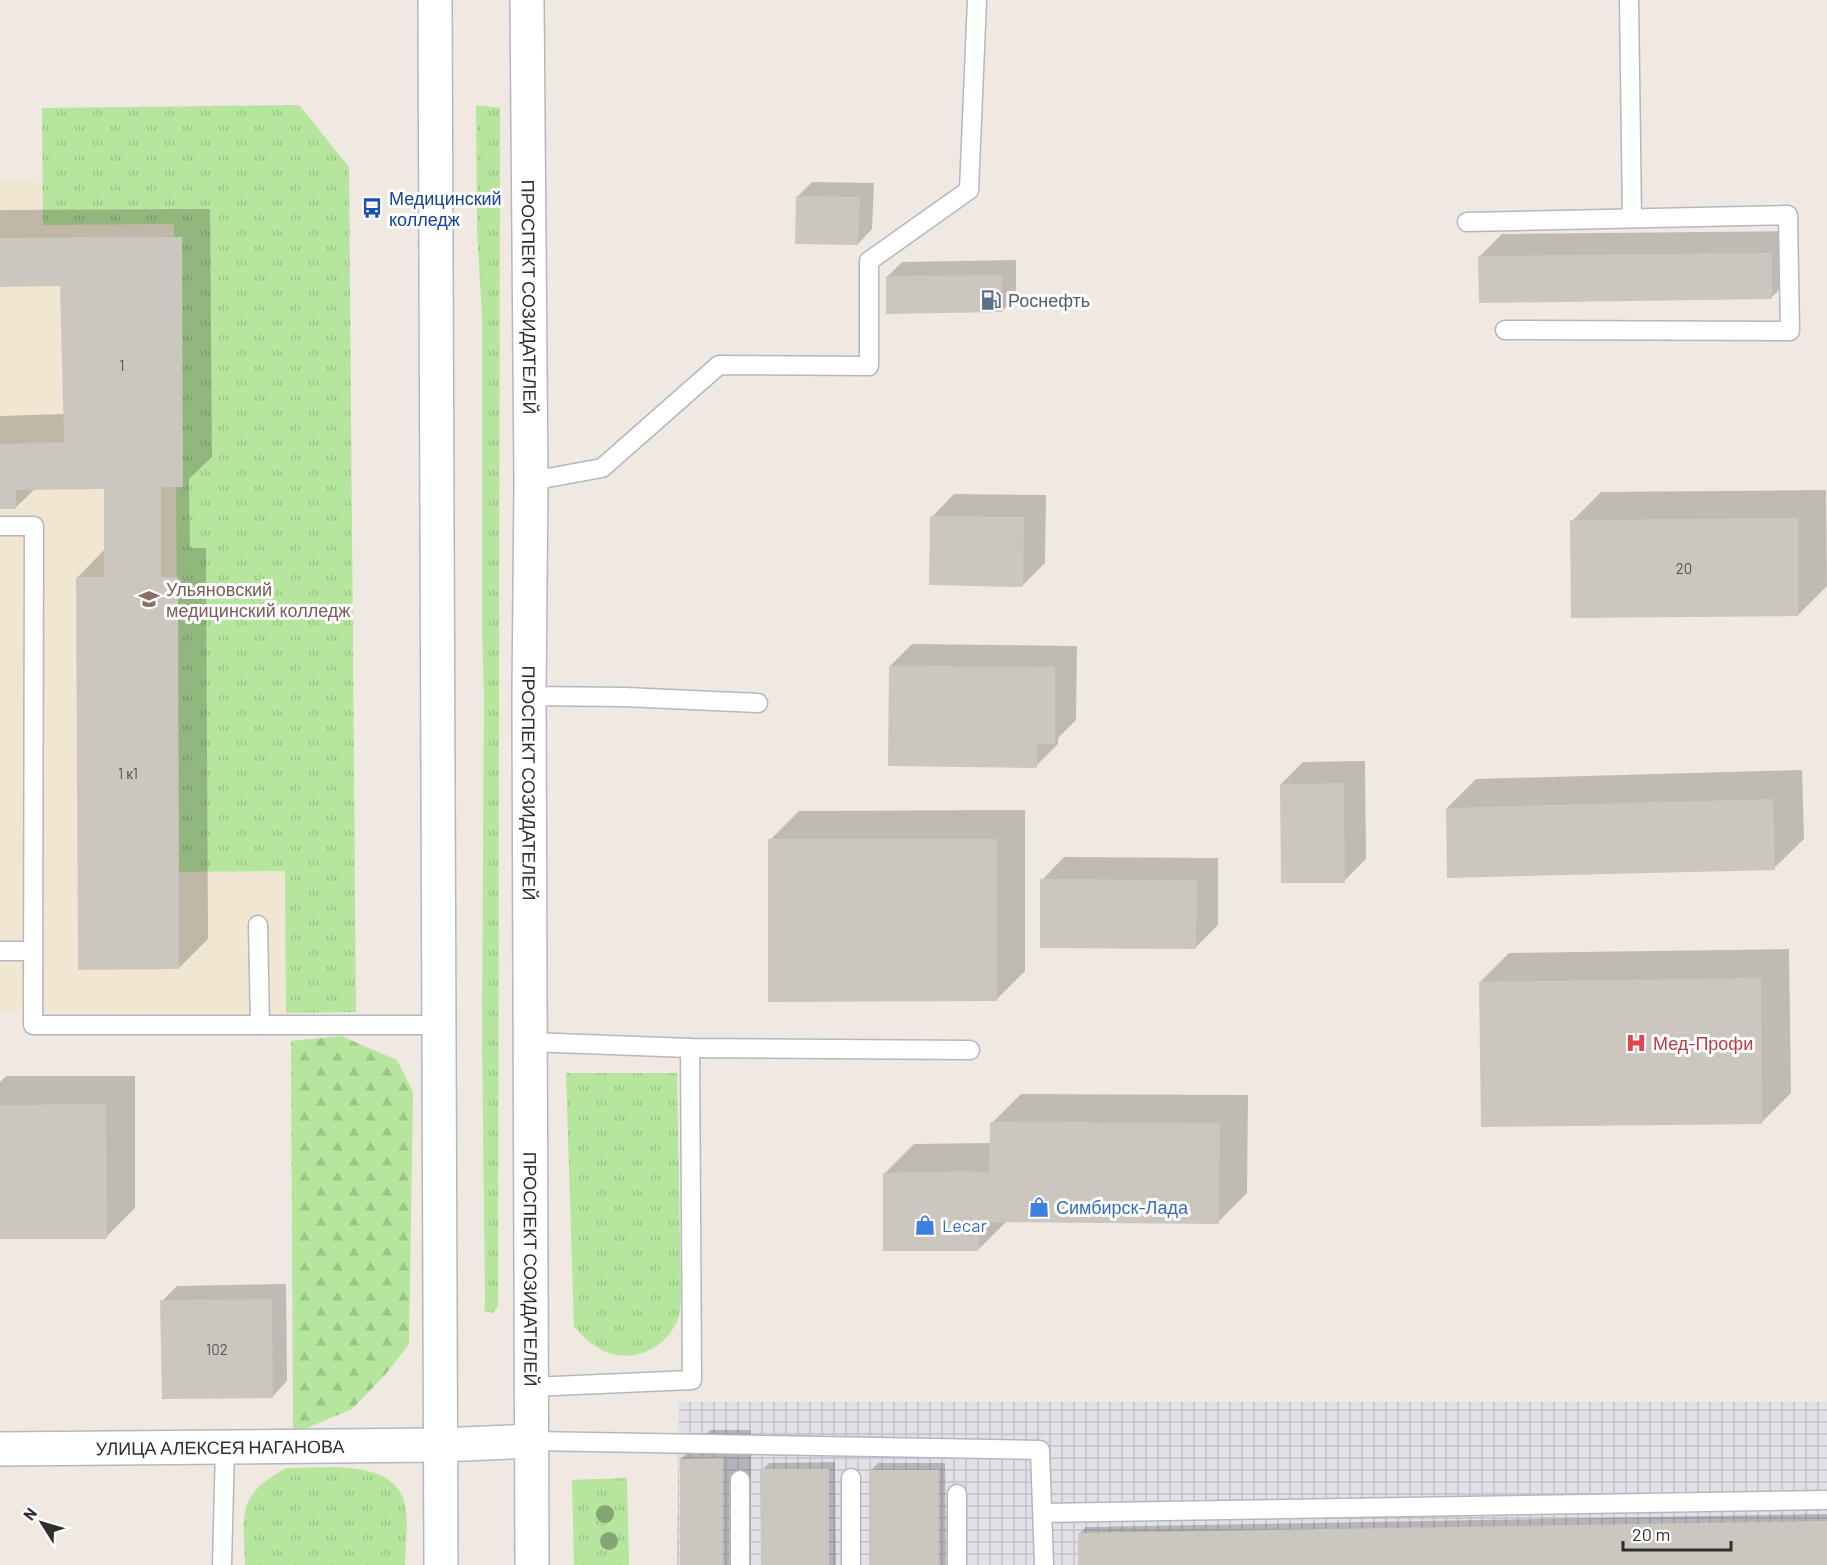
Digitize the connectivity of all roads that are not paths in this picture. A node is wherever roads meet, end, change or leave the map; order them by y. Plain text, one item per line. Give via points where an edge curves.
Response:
1 (435, 0) edge
2 (527, 0) edge
3 (977, 0) edge
4 (1629, 0) edge
5 (1632, 218) junction
6 (1467, 222) dead end
7 (1504, 330) dead end
8 (531, 482) junction
9 (0, 526) edge
10 (529, 696) junction
11 (758, 703) dead end
12 (258, 925) dead end
13 (0, 951) edge
14 (32, 951) junction
15 (260, 1025) junction
16 (439, 1025) junction
17 (530, 1042) junction
18 (690, 1048) junction
19 (970, 1050) dead end
20 (531, 1387) junction
21 (532, 1441) junction
22 (440, 1445) junction
23 (225, 1447) junction
24 (0, 1449) edge
25 (851, 1478) dead end
26 (740, 1480) dead end
27 (957, 1494) dead end
28 (1827, 1500) edge
29 (1044, 1513) junction
30 (222, 1565) edge
31 (441, 1565) edge
32 (532, 1565) edge
33 (740, 1565) edge
34 (851, 1565) edge
35 (957, 1565) edge
36 (1044, 1565) edge

1 - 16 main road
2 - 8 main road, ПРОСПЕКТ СОЗИДАТЕЛЕЙ
3 - 8 lane via 969,190 869,261 869,366 719,365 602,468
4 - 5 lane
5 - 6 lane
5 - 7 lane via 1788,215 1790,331
8 - 10 main road, ПРОСПЕКТ СОЗИДАТЕЛЕЙ
9 - 14 lane via 34,526
10 - 11 lane
10 - 17 main road, ПРОСПЕКТ СОЗИДАТЕЛЕЙ
12 - 15 lane
13 - 14 lane
14 - 15 lane via 33,1025
15 - 16 lane
16 - 22 main road
17 - 18 lane
17 - 20 main road, ПРОСПЕКТ СОЗИДАТЕЛЕЙ
18 - 19 lane
18 - 20 lane via 692,1380
20 - 21 main road, ПРОСПЕКТ СОЗИДАТЕЛЕЙ
21 - 22 main road, УЛИЦА АЛЕКСЕЯ НАГАНОВА
21 - 29 lane via 1040,1450
21 - 32 main road, ПРОСПЕКТ СОЗИДАТЕЛЕЙ
22 - 23 main road, УЛИЦА АЛЕКСЕЯ НАГАНОВА
22 - 31 main road
23 - 24 main road, УЛИЦА АЛЕКСЕЯ НАГАНОВА
23 - 30 lane
25 - 34 lane
26 - 33 lane
27 - 35 lane
28 - 29 lane
29 - 36 lane

